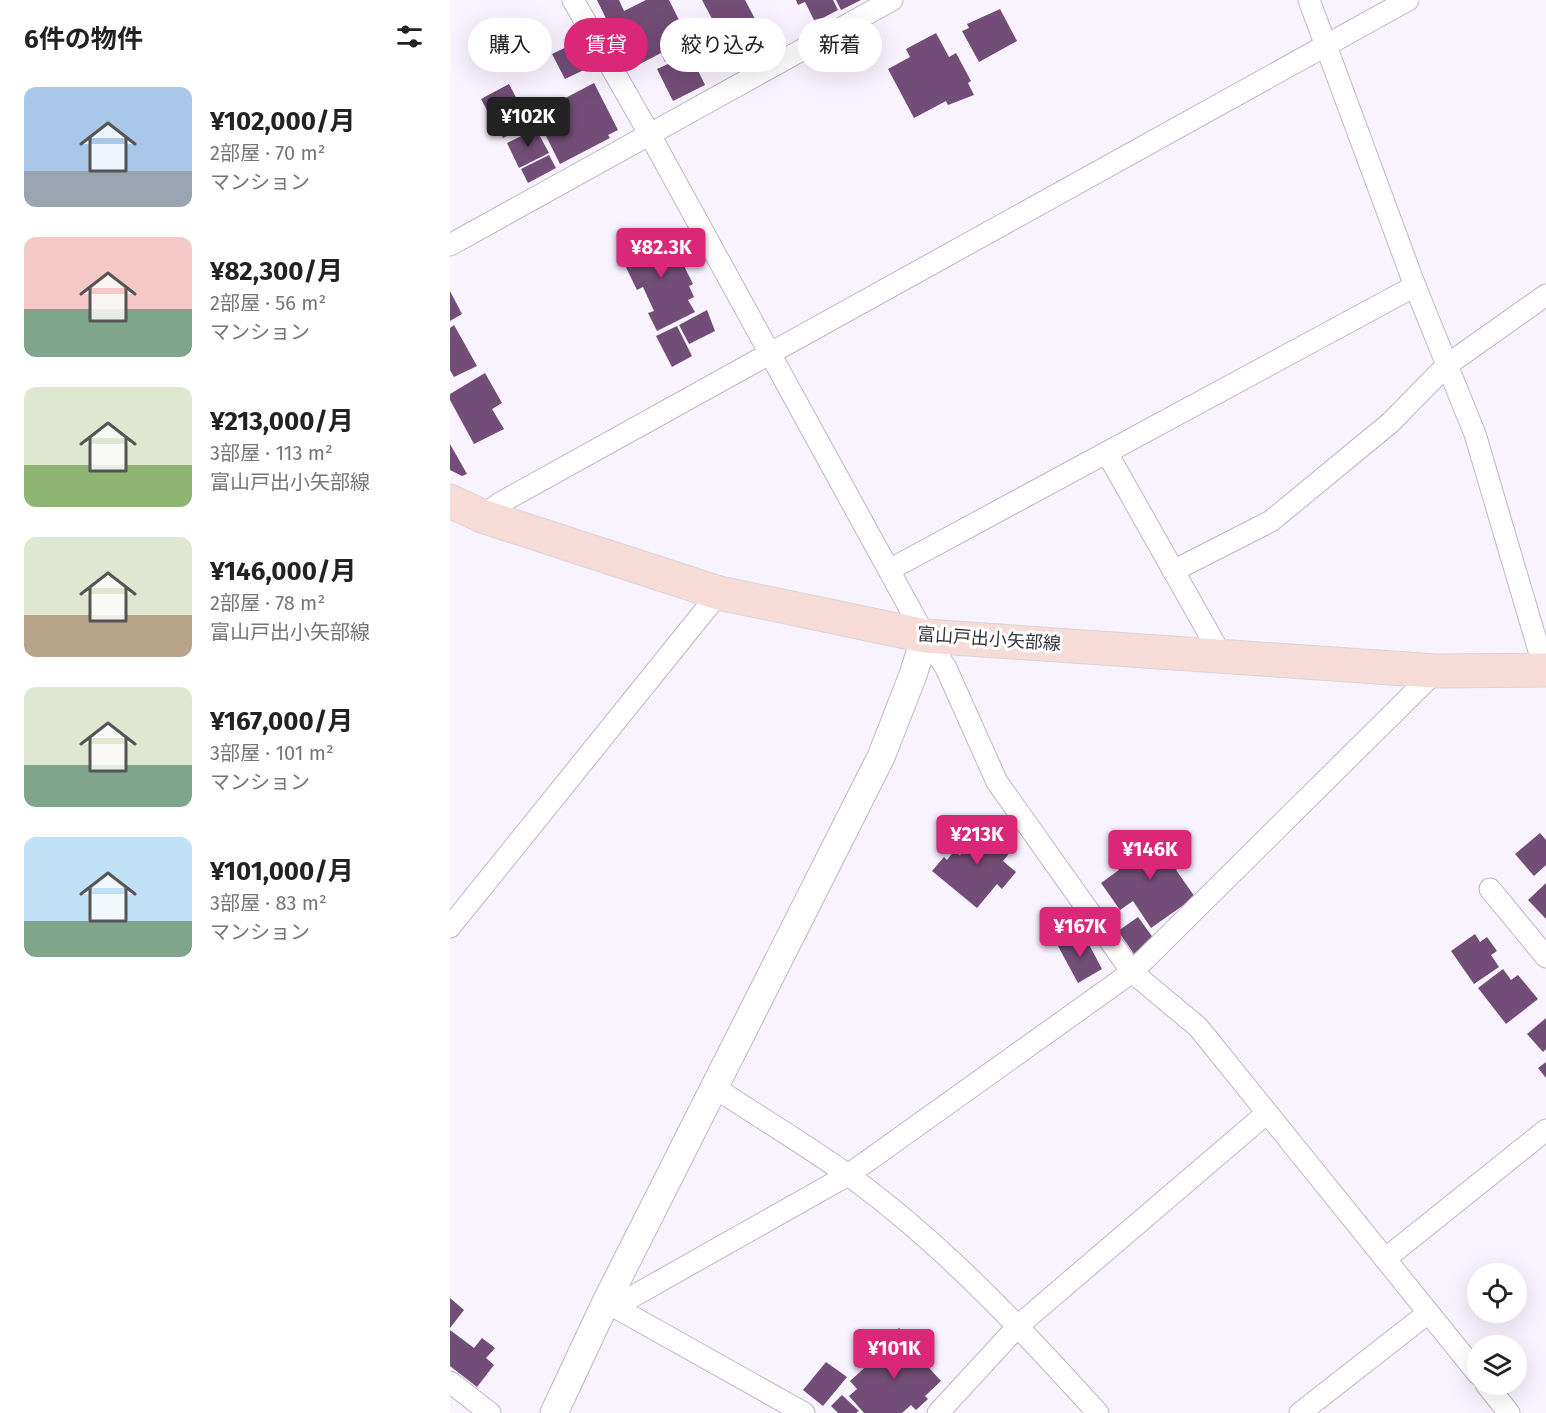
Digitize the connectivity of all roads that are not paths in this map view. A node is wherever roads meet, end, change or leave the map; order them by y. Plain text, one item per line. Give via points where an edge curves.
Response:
1 (573, 0) edge
2 (892, 0) edge
3 (1309, 0) edge
4 (1408, 0) edge
5 (1325, 46) junction
6 (650, 135) junction
7 (450, 245) edge
8 (1415, 286) junction
9 (1546, 295) edge
10 (770, 355) junction
11 (1447, 365) junction
12 (1107, 453) junction
13 (450, 501) edge
14 (482, 516) junction
15 (889, 570) junction
16 (1173, 571) junction
17 (719, 593) junction
18 (925, 636) junction
19 (1221, 655) junction
20 (1546, 670) edge
21 (1436, 671) junction
22 (1490, 889) dead end
23 (450, 927) edge
24 (1546, 957) edge
25 (1132, 972) junction
26 (714, 1088) junction
27 (1267, 1113) junction
28 (1546, 1130) edge
29 (848, 1175) junction
30 (1384, 1259) junction
31 (610, 1304) junction
32 (1428, 1313) junction
33 (1019, 1325) junction
34 (1467, 1361) edge
35 (450, 1382) edge
36 (1495, 1395) edge
37 (489, 1413) edge
38 (554, 1413) edge
39 (804, 1413) edge
40 (938, 1413) edge
41 (1098, 1413) edge
42 (1300, 1413) edge
43 (1509, 1413) edge

1 - 6 street
2 - 6 street
3 - 5 street
4 - 5 street
5 - 8 street
5 - 10 street
6 - 7 street
6 - 10 street
8 - 11 street
8 - 12 street
9 - 11 street
10 - 14 street via 500,502
10 - 15 street
11 - 16 street via 1390,423 1271,521
11 - 20 street via 1475,434
12 - 15 street
12 - 16 street
13 - 14 main road, 富山戸出小矢部線
14 - 17 main road, 富山戸出小矢部線
15 - 18 street
16 - 19 street
17 - 18 main road, 富山戸出小矢部線
17 - 23 street
18 - 19 main road, 富山戸出小矢部線
18 - 25 street via 946,668 997,782
18 - 26 street via 881,757
19 - 21 main road, 富山戸出小矢部線
20 - 21 main road, 富山戸出小矢部線
21 - 25 street
22 - 24 street
25 - 27 street via 1198,1027
25 - 29 street
26 - 29 street
26 - 31 street
27 - 30 street
27 - 33 street
28 - 30 street
29 - 31 street
29 - 33 street via 901,1217
30 - 32 street
31 - 38 street
31 - 39 street
32 - 34 street
32 - 42 street
33 - 40 street
33 - 41 street
35 - 37 street
36 - 43 street

